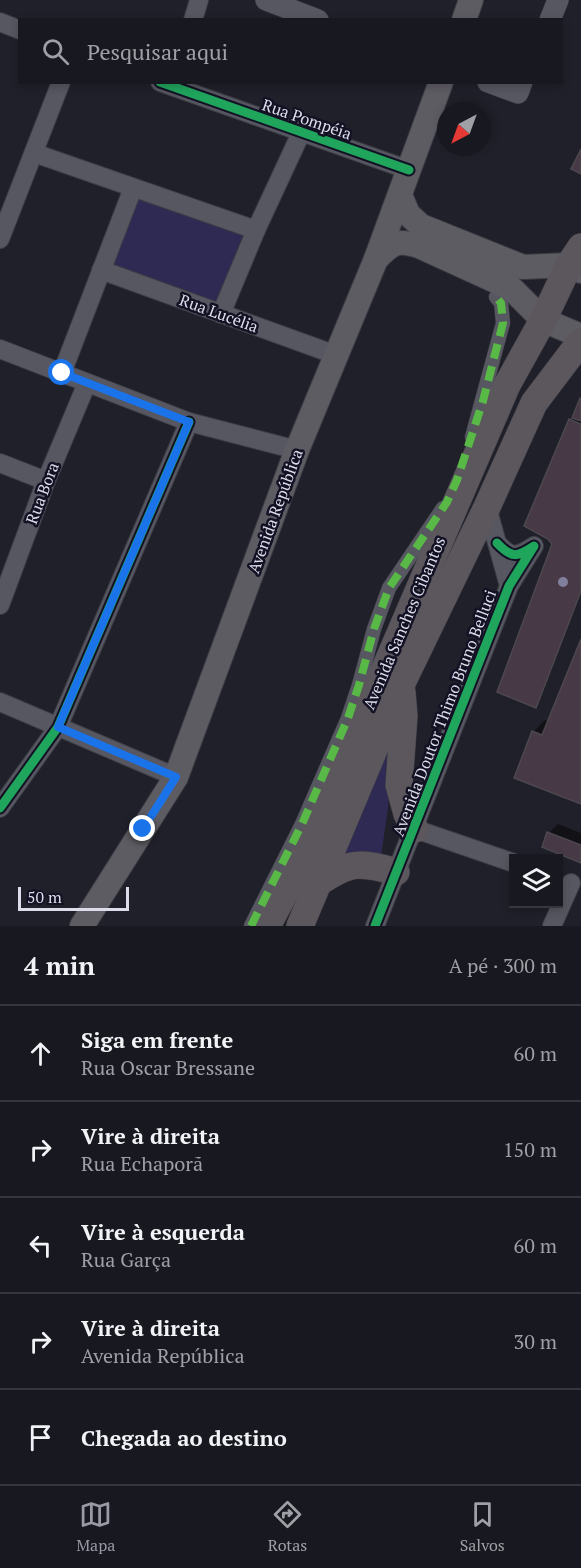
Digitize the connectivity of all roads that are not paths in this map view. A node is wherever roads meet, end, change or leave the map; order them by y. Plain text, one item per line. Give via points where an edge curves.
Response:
1 (199, 0) edge
2 (266, 0) edge
3 (471, 0) edge
4 (558, 0) edge
5 (194, 18) edge
6 (313, 18) edge
7 (465, 18) edge
8 (551, 18) edge
9 (0, 22) edge
10 (18, 29) edge
11 (60, 84) edge
12 (169, 84) edge
13 (440, 84) edge
14 (499, 84) edge
15 (520, 88) edge
16 (301, 133) junction
17 (34, 153) junction
18 (409, 170) junction
19 (133, 188) junction
20 (400, 195) junction
21 (256, 230) junction
22 (0, 239) edge
23 (376, 259) junction
24 (577, 261) edge
25 (101, 270) junction
26 (496, 297) dead end
27 (221, 314) junction
28 (543, 320) junction
29 (581, 338) edge
30 (0, 349) edge
31 (336, 355) junction
32 (62, 373) junction
33 (87, 383) junction
34 (189, 422) junction
35 (297, 450) junction
36 (0, 463) edge
37 (46, 480) junction
38 (487, 507) junction
39 (497, 543) junction
40 (509, 586) junction
41 (0, 605) edge
42 (402, 683) junction
43 (0, 702) edge
44 (58, 727) junction
45 (176, 777) junction
46 (0, 808) edge
47 (415, 829) junction
48 (509, 862) edge
49 (396, 872) junction
50 (570, 882) edge
51 (318, 883) junction
52 (82, 926) edge
53 (252, 926) edge
54 (267, 926) edge
55 (300, 926) edge
56 (375, 926) edge
57 (552, 926) edge

1 - 5 street
2 - 6 street
3 - 7 main road
4 - 8 street
9 - 10 street
11 - 17 street
12 - 16 street, Rua Pompéia
13 - 18 main road, Avenida República
14 - 15 street
16 - 18 street, Rua Pompéia
16 - 21 street
17 - 19 street
17 - 22 street
18 - 20 main road, Avenida República
19 - 21 street
19 - 25 street
20 - 23 main road, Avenida República
20 - 24 main road via 408,214 421,226 522,267
21 - 27 street
23 - 28 main road via 394,243 419,246 511,288
23 - 31 main road, Avenida República
24 - 28 main road, Avenida Sanches Cibantos
25 - 27 street, Rua Lucélia
25 - 32 street
26 - 53 street via 501,303 503,323 457,480 447,502 389,588 348,718
27 - 31 street, Rua Lucélia
28 - 29 main road
28 - 54 main road, Avenida Sanches Cibantos via 507,385 302,861
29 - 38 main road, Avenida Sanches Cibantos via 534,403
30 - 32 street
31 - 35 main road, Avenida República
32 - 33 street
33 - 34 street
33 - 37 street, Rua Bora
34 - 35 street
34 - 44 street
35 - 45 main road, Avenida República
36 - 37 street
37 - 41 street, Rua Bora
38 - 39 street, Avenida Doutor Thimo Bruno Belluci
38 - 42 main road, Avenida Sanches Cibantos
39 - 40 street, Avenida Doutor Thimo Bruno Belluci
39 - 40 street via 513,555 534,546
40 - 47 street, Avenida Doutor Thimo Bruno Belluci
42 - 47 main road via 399,785
42 - 51 main road, Avenida Sanches Cibantos
43 - 44 street
44 - 45 street
44 - 46 street
45 - 52 main road, Avenida República
47 - 48 street
47 - 49 street, Avenida Doutor Thimo Bruno Belluci
49 - 51 main road via 354,864
49 - 56 street, Avenida Doutor Thimo Bruno Belluci
50 - 57 street
51 - 55 main road, Avenida Sanches Cibantos

